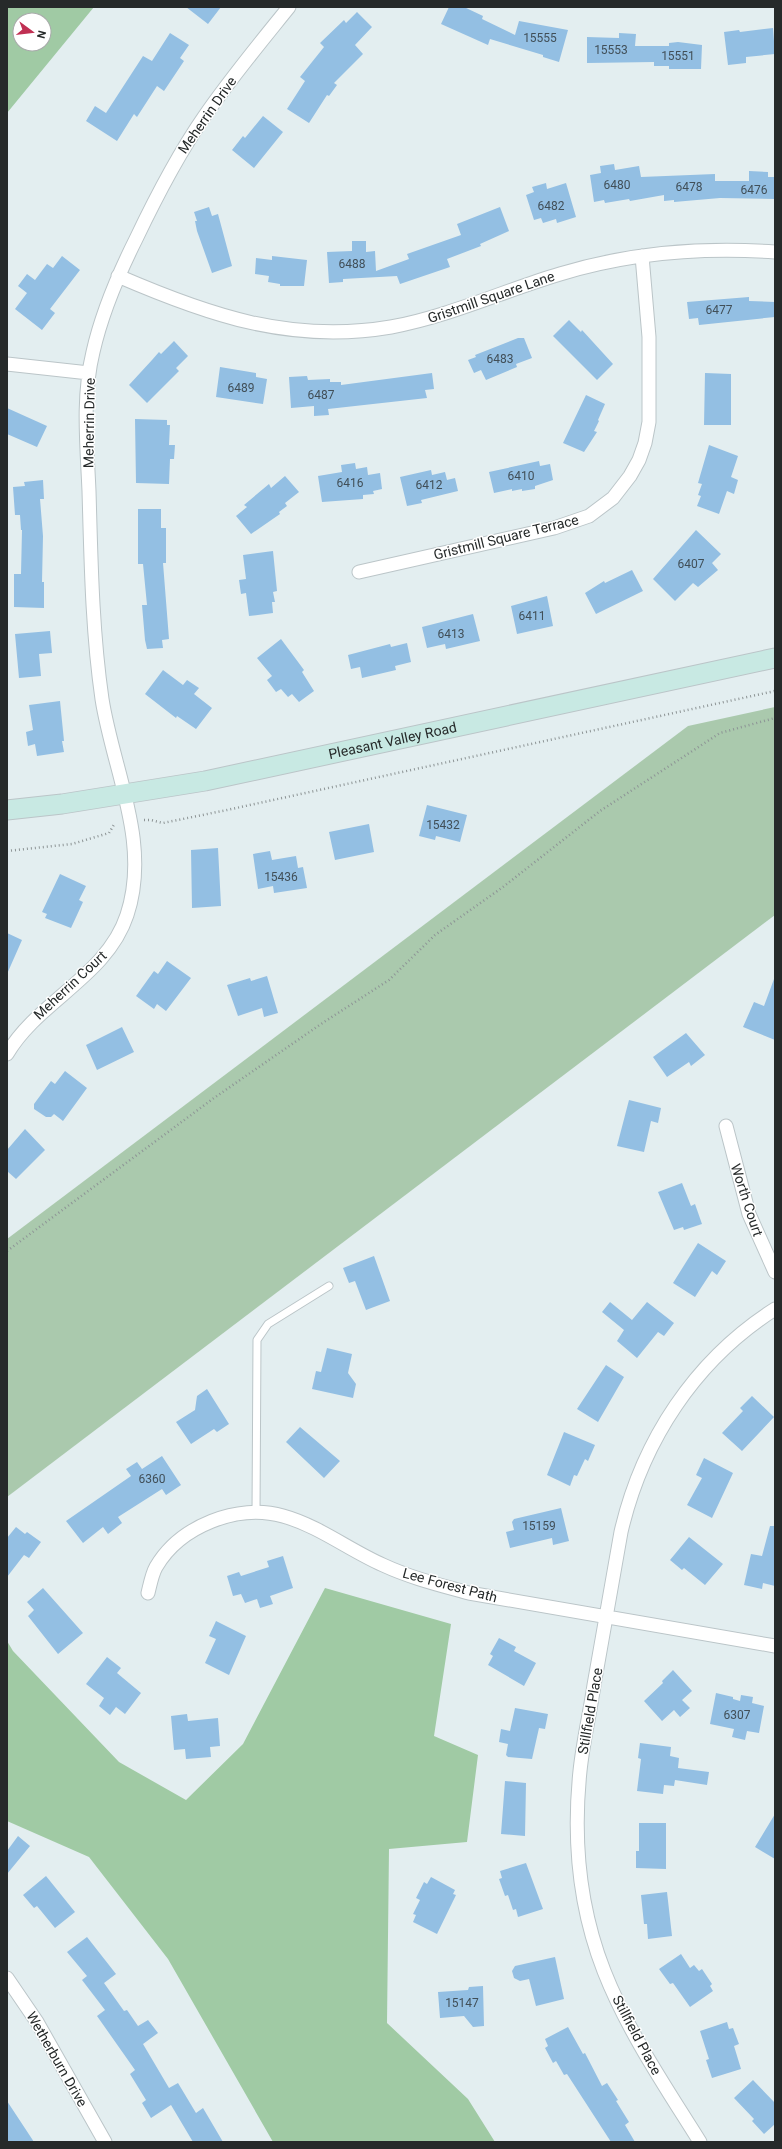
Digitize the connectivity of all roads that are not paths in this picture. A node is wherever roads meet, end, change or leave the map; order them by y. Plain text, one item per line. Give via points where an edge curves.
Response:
1 (289, 7) edge
2 (775, 252) edge
3 (642, 256) junction
4 (118, 276) junction
5 (7, 364) edge
6 (89, 373) junction
7 (359, 572) dead end
8 (775, 658) edge
9 (124, 795) junction
10 (7, 810) edge
11 (7, 1054) edge
12 (726, 1126) dead end
13 (775, 1272) edge
14 (329, 1286) dead end
15 (775, 1309) edge
16 (256, 1513) junction
17 (148, 1593) dead end
18 (606, 1617) junction
19 (775, 1646) edge
20 (7, 1978) edge
21 (105, 2142) edge
22 (700, 2142) edge

1 - 4 street, Meherrin Drive via 203,118 157,195
2 - 3 street, Gristmill Square Lane via 741,249
3 - 4 street, Gristmill Square Lane via 561,273 431,318 389,327 343,331 285,329 230,319 170,299
3 - 7 street, Gristmill Square Terrace via 648,337 649,422 639,460 613,498 589,516 554,528
4 - 6 street, Meherrin Drive via 101,320
5 - 6 street
6 - 9 street, Meherrin Drive via 86,402 95,638 104,709
8 - 9 main road, Pleasant Valley Road via 270,768
9 - 10 main road, Pleasant Valley Road
9 - 11 street, Meherrin Court via 134,848 134,886 127,916 119,934 94,966 26,1027
12 - 13 street, Worth Court via 750,1214
14 - 16 lane via 268,1324 256,1340
15 - 18 street, Stillfield Place via 733,1340 718,1355 687,1389 660,1430 641,1466 628,1503
16 - 17 street, Lee Forest Path via 230,1516 202,1525 179,1541 156,1568
16 - 18 street, Lee Forest Path via 282,1516 306,1524 383,1565 429,1582 470,1593
18 - 19 street, Lee Forest Path
18 - 22 street, Stillfield Place via 580,1770 577,1830 582,1888 596,1948 628,2023
20 - 21 street, Wetherburn Drive via 37,2022

